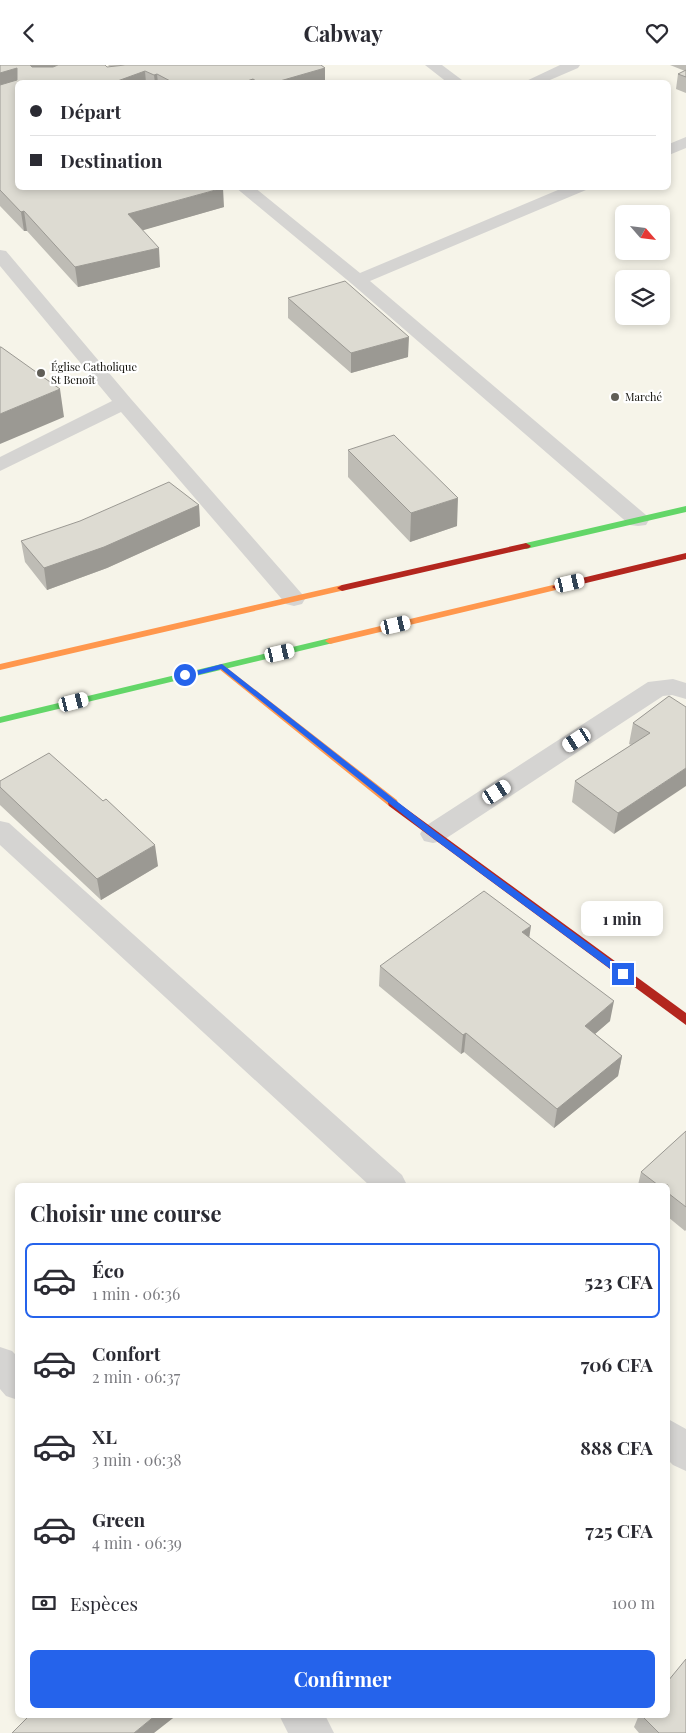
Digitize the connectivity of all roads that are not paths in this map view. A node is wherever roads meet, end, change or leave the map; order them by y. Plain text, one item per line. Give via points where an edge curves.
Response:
1 (432, 65) edge
2 (572, 65) edge
3 (454, 80) edge
4 (536, 80) edge
5 (686, 142) edge
6 (671, 148) edge
7 (247, 190) edge
8 (573, 190) edge
9 (0, 255) edge
10 (8, 277) edge
11 (358, 280) junction
12 (124, 403) junction
13 (0, 465) edge
14 (686, 509) edge
15 (638, 520) junction
16 (686, 556) edge
17 (294, 599) junction
18 (0, 667) edge
19 (222, 667) junction
20 (686, 691) edge
21 (0, 720) edge
22 (0, 830) edge
23 (433, 834) junction
24 (686, 1020) edge
25 (389, 1183) edge
26 (0, 1363) edge
27 (15, 1380) edge
28 (670, 1438) edge
29 (686, 1453) edge
30 (302, 1718) edge
31 (314, 1733) edge

1 - 3 street
2 - 4 street
5 - 6 street
7 - 11 street
8 - 11 street
9 - 10 street
10 - 12 street
11 - 15 street
12 - 13 street
12 - 17 street
14 - 15 main road
15 - 17 main road
16 - 19 main road
17 - 18 main road
19 - 21 main road
19 - 23 main road
20 - 23 street via 673,687 657,688
22 - 25 street
23 - 24 main road
26 - 27 street
28 - 29 street
30 - 31 street

